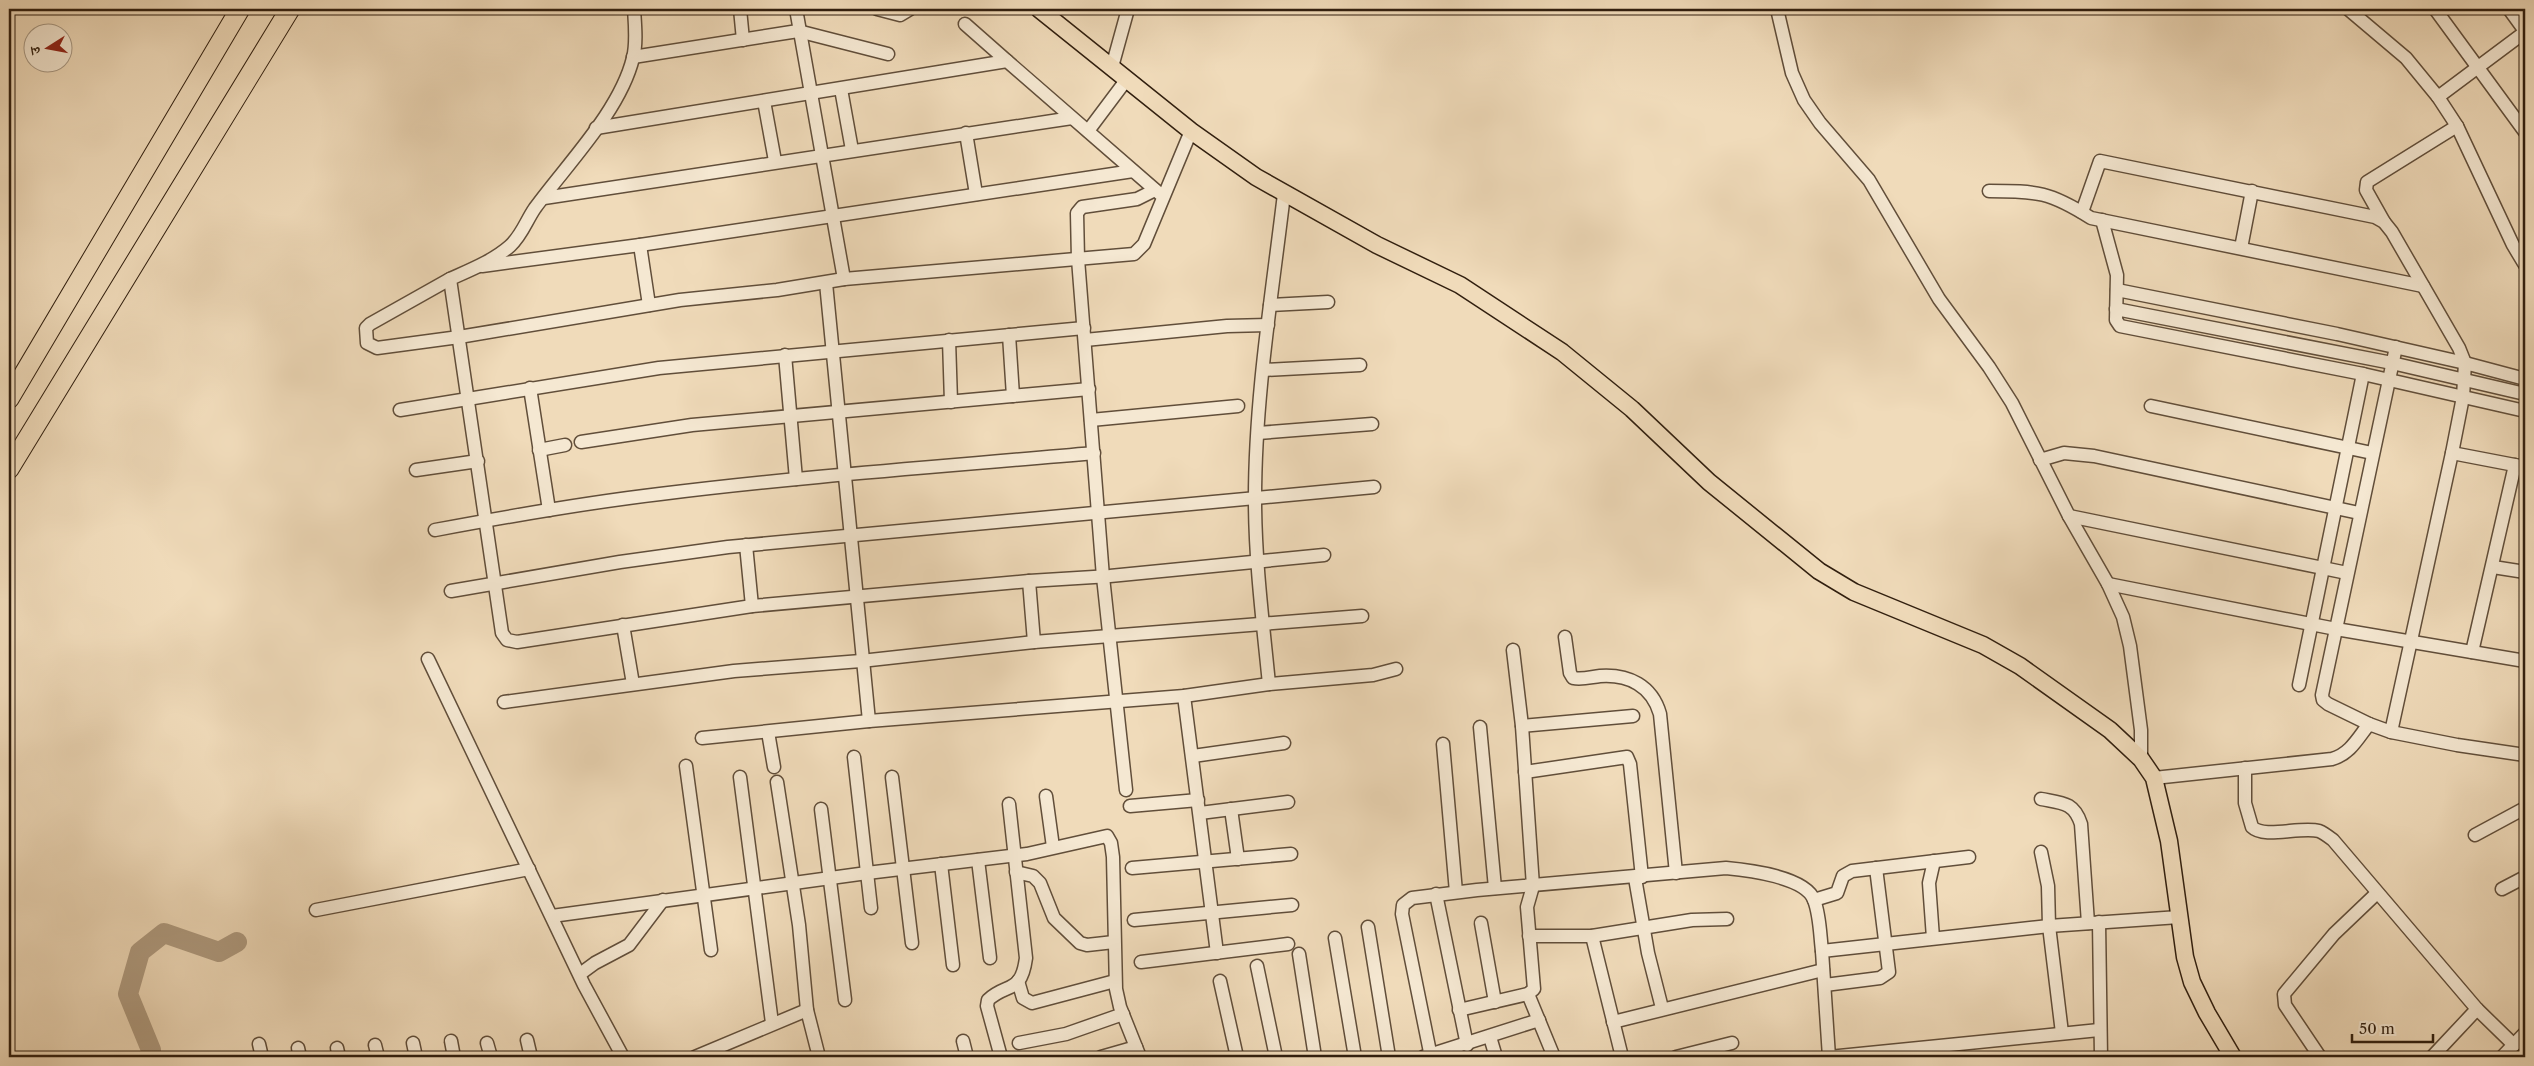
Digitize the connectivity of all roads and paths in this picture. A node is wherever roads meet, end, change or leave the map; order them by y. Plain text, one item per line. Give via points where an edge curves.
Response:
1 (240, 9) edge
2 (290, 9) edge
3 (634, 9) edge
4 (740, 9) edge
5 (796, 9) edge
6 (877, 9) edge
7 (910, 9) edge
8 (1039, 9) edge
9 (1128, 9) edge
10 (1777, 9) edge
11 (2348, 9) edge
12 (2435, 9) edge
13 (2509, 9) edge
14 (965, 24) dead end
15 (798, 31) junction
16 (2525, 31) edge
17 (744, 40) junction
18 (888, 54) dead end
19 (634, 57) junction
20 (1007, 61) junction
21 (1112, 67) junction
22 (2477, 67) junction
23 (1127, 79) junction
24 (841, 88) junction
25 (812, 93) junction
26 (2438, 97) junction
27 (764, 101) junction
28 (1072, 118) junction
29 (2458, 126) junction
30 (596, 128) junction
31 (1191, 131) junction
32 (1088, 132) junction
33 (2525, 132) edge
34 (966, 133) junction
35 (852, 150) junction
36 (823, 154) junction
37 (774, 162) junction
38 (1133, 171) junction
39 (1989, 191) dead end
40 (2252, 191) junction
41 (976, 194) junction
42 (1159, 194) junction
43 (1284, 194) junction
44 (544, 198) junction
45 (2082, 212) junction
46 (832, 216) junction
47 (2102, 220) junction
48 (2384, 222) junction
49 (640, 245) junction
50 (2241, 248) junction
51 (1078, 259) junction
52 (2525, 265) edge
53 (478, 266) junction
54 (450, 279) junction
55 (844, 279) junction
56 (826, 283) junction
57 (2423, 286) junction
58 (2117, 290) junction
59 (1328, 302) dead end
60 (649, 305) junction
61 (1270, 305) junction
62 (2116, 309) junction
63 (1268, 325) junction
64 (1009, 334) junction
65 (1085, 334) junction
66 (458, 337) junction
67 (949, 340) junction
68 (2396, 346) junction
69 (834, 351) junction
70 (785, 355) junction
71 (2392, 363) junction
72 (2465, 364) junction
73 (1360, 365) dead end
74 (1263, 370) junction
75 (2363, 374) junction
76 (2389, 379) junction
77 (2525, 379) edge
78 (2465, 380) junction
79 (530, 388) junction
80 (1089, 389) junction
81 (2525, 394) edge
82 (1013, 396) junction
83 (2463, 396) junction
84 (467, 398) junction
85 (9, 399) edge
86 (951, 402) junction
87 (1238, 406) dead end
88 (2151, 406) dead end
89 (400, 410) dead end
90 (2525, 411) edge
91 (840, 413) junction
92 (790, 417) junction
93 (1091, 420) junction
94 (1372, 424) dead end
95 (1258, 433) junction
96 (581, 442) dead end
97 (565, 445) dead end
98 (2348, 448) junction
99 (539, 450) junction
100 (1094, 453) junction
101 (2372, 453) junction
102 (2452, 453) junction
103 (2040, 460) junction
104 (478, 461) junction
105 (2520, 466) edge
106 (9, 469) edge
107 (416, 470) dead end
108 (845, 475) junction
109 (796, 479) junction
110 (1374, 487) dead end
111 (1255, 499) junction
112 (2336, 507) junction
113 (549, 510) junction
114 (1098, 513) junction
115 (2359, 513) junction
116 (2069, 516) junction
117 (485, 521) junction
118 (435, 530) dead end
119 (850, 537) junction
120 (746, 545) junction
121 (1324, 554) dead end
122 (1257, 562) junction
123 (2493, 567) junction
124 (2322, 568) junction
125 (2347, 572) junction
126 (2525, 572) edge
127 (1104, 576) junction
128 (1030, 581) junction
129 (494, 584) junction
130 (2108, 584) junction
131 (451, 591) dead end
132 (856, 597) junction
133 (752, 606) junction
134 (1362, 616) dead end
135 (1263, 622) junction
136 (2312, 624) junction
137 (623, 625) junction
138 (2336, 629) junction
139 (1109, 636) junction
140 (1565, 638) dead end
141 (2410, 641) junction
142 (1034, 642) junction
143 (1513, 650) dead end
144 (2472, 652) junction
145 (428, 659) dead end
146 (861, 661) junction
147 (2525, 662) edge
148 (1396, 669) dead end
149 (634, 684) junction
150 (1269, 684) junction
151 (2300, 685) dead end
152 (1184, 696) junction
153 (1116, 701) junction
154 (504, 702) dead end
155 (1634, 716) dead end
156 (869, 721) junction
157 (2369, 724) junction
158 (1522, 726) junction
159 (1480, 727) dead end
160 (768, 732) junction
161 (2391, 732) junction
162 (702, 738) dead end
163 (1284, 744) dead end
164 (1443, 744) dead end
165 (2525, 755) edge
166 (1193, 756) junction
167 (854, 757) dead end
168 (2141, 758) junction
169 (686, 766) dead end
170 (774, 767) dead end
171 (2245, 768) junction
172 (1525, 772) junction
173 (740, 776) dead end
174 (892, 777) dead end
175 (2154, 778) junction
176 (777, 782) dead end
177 (1126, 790) dead end
178 (1046, 796) dead end
179 (2041, 799) dead end
180 (1288, 802) dead end
181 (1008, 804) dead end
182 (1130, 806) dead end
183 (1199, 807) junction
184 (821, 808) dead end
185 (2525, 808) edge
186 (1231, 809) junction
187 (2475, 835) dead end
188 (1053, 847) junction
189 (2041, 852) dead end
190 (1291, 854) dead end
191 (1014, 855) junction
192 (1969, 857) dead end
193 (1238, 859) junction
194 (978, 860) junction
195 (1934, 861) junction
196 (1205, 862) junction
197 (941, 864) junction
198 (903, 868) junction
199 (1132, 868) dead end
200 (1876, 868) junction
201 (529, 869) junction
202 (867, 872) junction
203 (1016, 872) junction
204 (1676, 873) junction
205 (2525, 877) edge
206 (828, 878) junction
207 (1638, 878) junction
208 (791, 883) junction
209 (1533, 886) junction
210 (753, 888) junction
211 (1495, 888) junction
212 (2502, 889) dead end
213 (1456, 892) junction
214 (2377, 893) junction
215 (703, 894) junction
216 (1436, 894) junction
217 (663, 900) junction
218 (1814, 900) junction
219 (1292, 905) dead end
220 (871, 908) dead end
221 (316, 910) dead end
222 (1212, 912) junction
223 (552, 916) junction
224 (2178, 917) junction
225 (1726, 919) dead end
226 (1134, 920) dead end
227 (1481, 922) dead end
228 (2094, 923) junction
229 (2049, 926) junction
230 (1368, 927) dead end
231 (1643, 928) junction
232 (1529, 936) junction
233 (1592, 936) junction
234 (1335, 938) dead end
235 (1933, 938) junction
236 (1114, 942) junction
237 (912, 944) dead end
238 (1288, 944) dead end
239 (1886, 944) junction
240 (711, 950) dead end
241 (1822, 951) junction
242 (1217, 953) junction
243 (1299, 954) dead end
244 (990, 958) dead end
245 (1141, 962) dead end
246 (953, 965) dead end
247 (1257, 966) dead end
248 (1823, 970) junction
249 (580, 974) junction
250 (1115, 980) junction
251 (1018, 981) junction
252 (1220, 981) dead end
253 (1824, 985) junction
254 (1528, 994) junction
255 (845, 1000) dead end
256 (1495, 1002) junction
257 (1662, 1008) junction
258 (2477, 1009) junction
259 (807, 1010) junction
260 (1459, 1010) junction
261 (1123, 1014) junction
262 (1539, 1020) junction
263 (1614, 1022) junction
264 (772, 1023) junction
265 (2099, 1030) junction
266 (2062, 1033) junction
267 (2525, 1033) edge
268 (1490, 1037) junction
269 (451, 1040) dead end
270 (527, 1040) dead end
271 (963, 1041) dead end
272 (413, 1042) dead end
273 (488, 1043) dead end
274 (1019, 1043) dead end
275 (259, 1044) dead end
276 (1732, 1044) dead end
277 (1953, 1044) junction
278 (1467, 1045) junction
279 (1138, 1052) edge
280 (2508, 1053) edge
281 (262, 1057) edge
282 (416, 1057) edge
283 (454, 1057) edge
284 (491, 1057) edge
285 (531, 1057) edge
286 (622, 1057) edge
287 (695, 1057) edge
288 (819, 1057) edge
289 (967, 1057) edge
290 (1001, 1057) edge
291 (1101, 1057) edge
292 (1237, 1057) edge
293 (1276, 1057) edge
294 (1315, 1057) edge
295 (1355, 1057) edge
296 (1389, 1057) edge
297 (1428, 1057) edge
298 (1496, 1057) edge
299 (1554, 1057) edge
300 (1622, 1057) edge
301 (1676, 1057) edge
302 (1829, 1057) edge
303 (1954, 1057) edge
304 (2101, 1057) edge
305 (2233, 1057) edge
306 (2320, 1057) edge
307 (2432, 1057) edge

1 - 85 highway
2 - 106 highway
3 - 19 street
4 - 17 street
5 - 15 street
6 - 7 street via 900,15
8 - 21 main road
9 - 21 street
10 - 103 street via 1792,73 1804,100 1869,180 1939,300 2012,403
11 - 26 street via 2406,58
12 - 22 street
13 - 16 street
14 - 20 street
15 - 17 street
15 - 18 street
15 - 25 street
16 - 22 street
17 - 19 street
19 - 30 street via 625,83
20 - 24 street
20 - 28 street
21 - 23 main road
22 - 26 street
22 - 33 street
23 - 31 main road
23 - 32 street
24 - 25 street
24 - 35 street
25 - 27 street
25 - 36 street
26 - 29 street
27 - 30 street
27 - 37 street
28 - 32 street
28 - 34 street
29 - 48 street via 2367,182 2366,190
29 - 52 street
30 - 44 street
31 - 42 street
31 - 43 main road
32 - 38 street
34 - 35 street
34 - 41 street
35 - 36 street
36 - 37 street
36 - 46 street
37 - 44 street
38 - 41 street
38 - 42 street
39 - 45 street via 2040,192
40 - 45 street via 2100,161
40 - 48 street via 2366,214
40 - 50 street
41 - 46 street
42 - 51 street via 1144,244 1134,254
42 - 51 street via 1079,209
43 - 61 street
43 - 168 main road via 1377,245 1460,285 1522,324 1632,409 1709,482 1820,571 1854,592 1974,642 2020,666 2110,730
44 - 53 street via 509,247
45 - 47 street
46 - 49 street
46 - 55 street
47 - 50 street
47 - 58 street via 2115,263
48 - 57 street
49 - 53 street
49 - 60 street
50 - 57 street
51 - 55 street
51 - 65 street
53 - 54 street
54 - 66 street
54 - 66 street via 370,324 365,335 367,343 377,348
55 - 56 street
56 - 60 street
56 - 69 street
57 - 72 street
58 - 62 street
58 - 68 street
59 - 61 street
60 - 66 street
61 - 63 street
62 - 71 street
62 - 75 street via 2116,320 2120,326
63 - 65 street
63 - 74 street
64 - 65 street
64 - 67 street
64 - 82 street
65 - 80 street
66 - 84 street
67 - 69 street
67 - 86 street
68 - 71 street
68 - 72 street
69 - 70 street
69 - 91 street
70 - 79 street via 658,368
70 - 92 street
71 - 76 street
71 - 78 street
72 - 77 street
72 - 78 street
73 - 74 street
74 - 95 street
75 - 76 street
75 - 98 street
76 - 83 street
76 - 101 street
78 - 81 street
78 - 83 street
79 - 84 street
79 - 99 street
80 - 82 street
80 - 93 street
82 - 86 street
83 - 90 street
83 - 102 street
84 - 89 street
84 - 104 street
86 - 91 street
87 - 93 street
88 - 98 street
91 - 92 street
91 - 108 street
92 - 96 street via 692,425
92 - 109 street
93 - 100 street
94 - 95 street
95 - 111 street
97 - 99 street
98 - 101 street
98 - 112 street
99 - 113 street
100 - 108 street
100 - 114 street
101 - 115 street
102 - 105 street
102 - 141 street
103 - 112 street via 2064,453 2094,456
103 - 116 street
104 - 107 street
104 - 117 street
105 - 123 street
108 - 109 street
108 - 119 street
109 - 113 street
110 - 111 street
111 - 114 street
111 - 122 street
112 - 115 street
112 - 124 street
113 - 117 street
114 - 119 street
114 - 127 street
115 - 125 street
116 - 124 street
116 - 130 street
117 - 118 street
117 - 129 street
119 - 120 street
119 - 132 street
120 - 129 street
120 - 133 street
121 - 122 street
122 - 127 street
122 - 135 street
123 - 126 street
123 - 144 street
124 - 125 street
124 - 136 street
125 - 138 street
127 - 128 street
127 - 139 street
128 - 132 street
128 - 142 street
129 - 131 street
129 - 137 street via 502,633 512,642
130 - 136 street
130 - 168 street via 2123,617 2130,646 2142,730
132 - 133 street
132 - 146 street
133 - 137 street
134 - 135 street
135 - 139 street
135 - 150 street
136 - 138 street
136 - 151 street
137 - 149 street
138 - 141 street
138 - 157 street via 2323,700
139 - 142 street
139 - 153 street
140 - 204 street via 1573,678 1602,676 1629,679 1648,690 1656,701
141 - 144 street
141 - 161 street
142 - 146 street
143 - 158 street
144 - 147 street
145 - 201 street
146 - 149 street via 734,671
146 - 156 street
148 - 150 street via 1373,675
149 - 154 street
150 - 152 street
152 - 153 street
152 - 166 street
153 - 156 street
153 - 177 street
155 - 158 street
156 - 160 street
157 - 161 street
157 - 171 street via 2342,756
158 - 172 street
159 - 211 street
160 - 162 street
160 - 170 street
161 - 165 street via 2457,746
163 - 166 street
164 - 213 street
166 - 183 street
167 - 202 street
168 - 175 main road
169 - 215 street
171 - 175 street
171 - 214 street via 2246,803 2252,828 2262,832 2320,831 2333,840
172 - 207 street via 1627,757
172 - 209 street
173 - 210 street
174 - 198 street
175 - 224 main road via 2169,842
176 - 208 street
178 - 188 street
179 - 228 street via 2070,806 2077,812
180 - 186 street
181 - 191 street
182 - 183 street
183 - 186 street
183 - 196 street
184 - 206 street
185 - 187 street
186 - 193 street
188 - 191 street
188 - 236 street via 1101,835 1109,839 1113,857
189 - 229 street via 2048,886
190 - 193 street
191 - 194 street
191 - 203 street
192 - 195 street
193 - 196 street
194 - 197 street
194 - 244 street
195 - 200 street
195 - 235 street via 1929,883
196 - 199 street
196 - 222 street
197 - 198 street
197 - 246 street
198 - 202 street
198 - 237 street
200 - 218 street via 1847,873 1837,893
200 - 239 street
201 - 221 street
201 - 223 street
202 - 206 street
202 - 220 street
203 - 236 street via 1032,876 1040,883 1054,918 1080,943 1087,946
203 - 251 street via 1026,958
204 - 207 street
204 - 218 street via 1726,868 1748,871 1799,884
205 - 212 street
206 - 208 street
206 - 255 street
207 - 209 street
207 - 231 street
208 - 210 street
208 - 259 street via 800,934
209 - 211 street
209 - 232 street via 1527,907
210 - 215 street
210 - 264 street
211 - 213 street
213 - 216 street
214 - 258 street
214 - 306 street via 2334,934 2284,994 2285,1005
215 - 217 street
215 - 240 street
216 - 260 street
216 - 297 street via 1406,901 1402,914
217 - 223 street
217 - 249 street via 629,945
218 - 241 street
219 - 222 street
222 - 226 street
222 - 242 street
223 - 249 street
224 - 228 street
224 - 305 main road via 2192,982
225 - 231 street via 1692,920
227 - 256 street
228 - 229 street
228 - 265 street
229 - 235 street
229 - 266 street
230 - 296 street
231 - 233 street
231 - 257 street
232 - 233 street
232 - 254 street via 1534,986
233 - 263 street
234 - 295 street
235 - 239 street
236 - 250 street
238 - 242 street
239 - 241 street
239 - 253 street via 1889,966 1886,976
241 - 248 street
242 - 245 street
243 - 294 street
247 - 293 street
248 - 253 street
248 - 257 street
249 - 286 street
250 - 251 street via 1032,1003 1023,998
250 - 261 street
251 - 290 street via 988,1000 988,1012
252 - 292 street
253 - 302 street
254 - 256 street
254 - 262 street
256 - 260 street
257 - 263 street
258 - 280 street
258 - 307 street
259 - 264 street
259 - 288 street
260 - 278 street
261 - 274 street via 1066,1034
261 - 279 street
262 - 268 street
262 - 299 street
263 - 300 street
264 - 287 street
265 - 266 street
265 - 304 street
266 - 277 street
267 - 280 street
268 - 278 street
268 - 298 street
269 - 283 street
270 - 285 street
271 - 289 street
272 - 282 street
273 - 284 street
275 - 281 street
276 - 301 street
277 - 302 street
277 - 303 street
278 - 297 street
279 - 291 street

